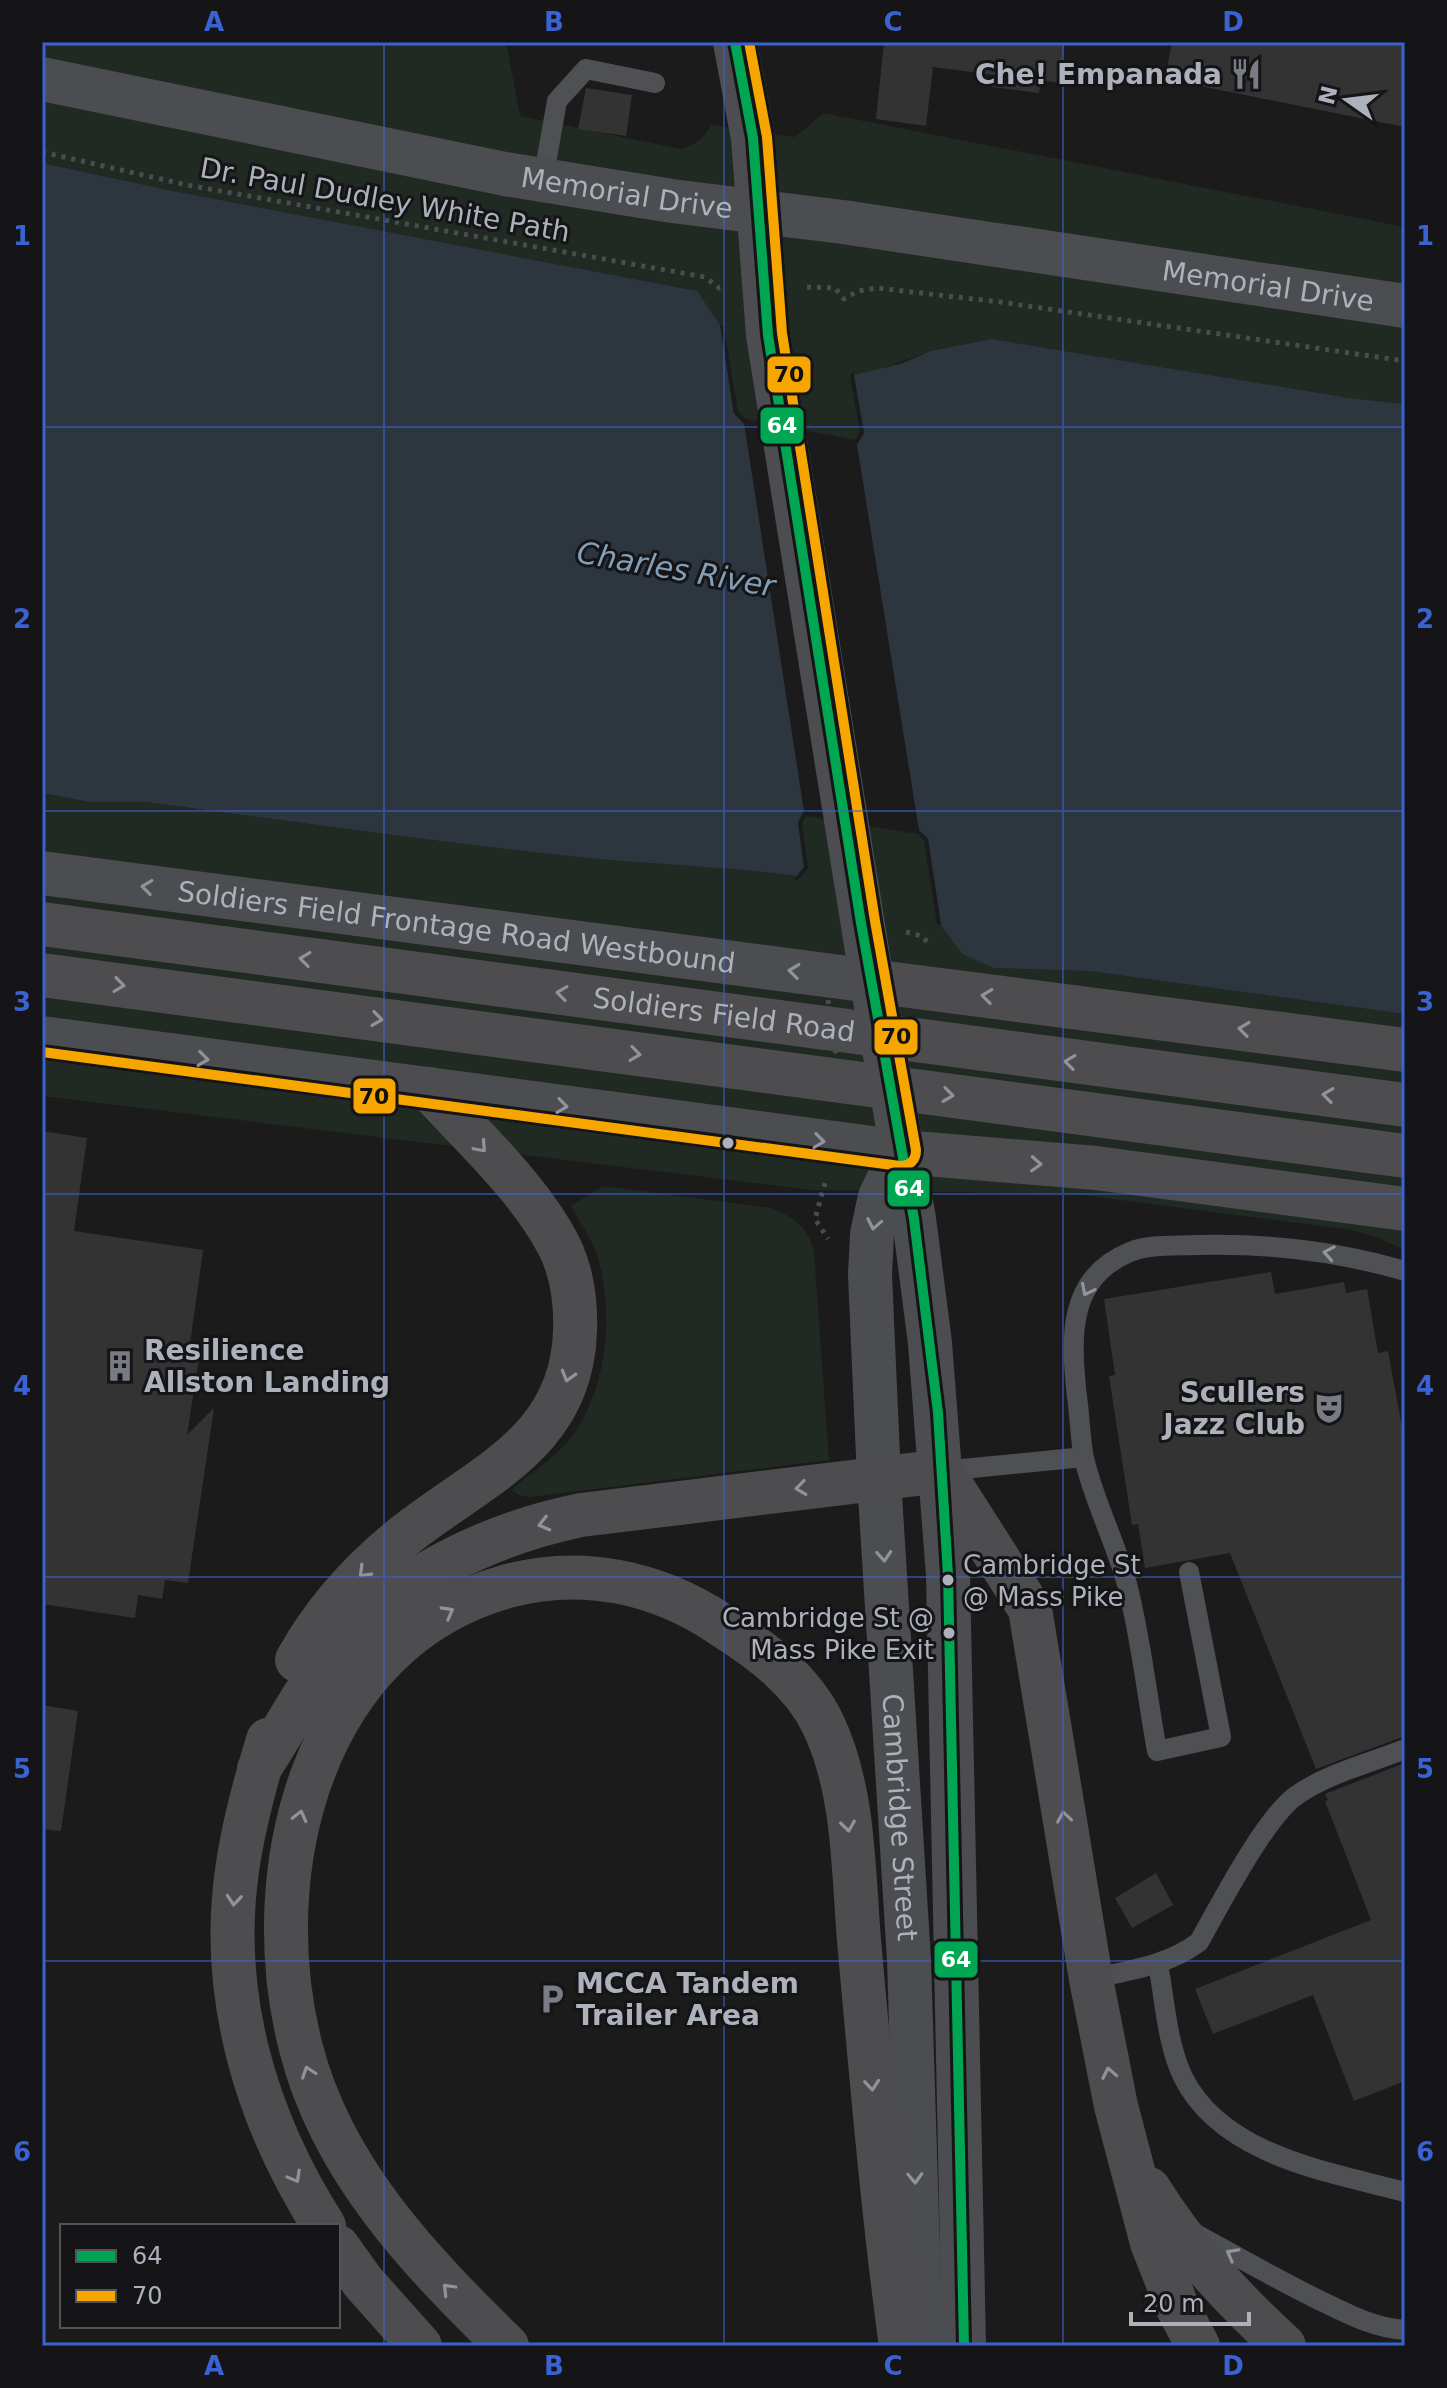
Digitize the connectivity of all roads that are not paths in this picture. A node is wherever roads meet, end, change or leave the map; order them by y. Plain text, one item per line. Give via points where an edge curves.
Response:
1 (735, 42) edge
2 (42, 79) edge
3 (655, 83) dead end
4 (543, 180) junction
5 (758, 211) junction
6 (1405, 306) edge
7 (42, 873) edge
8 (42, 924) edge
9 (42, 975) edge
10 (873, 994) junction
11 (42, 1038) edge
12 (1405, 1050) edge
13 (429, 1089) junction
14 (1405, 1105) edge
15 (899, 1133) junction
16 (1405, 1156) edge
17 (1405, 1209) edge
18 (1405, 1271) edge
19 (1084, 1457) junction
20 (942, 1471) junction
21 (879, 1479) junction
22 (1189, 1572) dead end
23 (1405, 1749) edge
24 (259, 1769) junction
25 (1158, 1964) junction
26 (1091, 1979) junction
27 (1126, 2149) junction
28 (1405, 2192) edge
29 (1167, 2219) junction
30 (323, 2224) edge
31 (340, 2250) edge
32 (1405, 2330) edge
33 (507, 2345) edge
34 (907, 2345) edge
35 (420, 2346) edge
36 (964, 2346) edge
37 (1198, 2346) edge
38 (1284, 2346) edge

1 - 5 main road, Cambridge Street via 753,138
2 - 4 main road, Memorial Drive
3 - 4 lane via 586,69 557,101
4 - 5 main road, Memorial Drive
5 - 6 main road, Memorial Drive
5 - 10 main road, Cambridge Street via 768,335
10 -> 7 main road, Soldiers Field Frontage Road Westbound
14 -> 8 highway, Soldiers Field Road
9 -> 16 highway, Soldiers Field Road
12 -> 10 highway
10 - 15 main road, Cambridge Street, bridge
11 -> 13 main road
13 -> 15 main road
13 -> 24 highway via 525,1196 561,1250 575,1307 571,1364 556,1407 521,1452 399,1540 336,1604 288,1679
15 -> 17 highway via 984,1161 1096,1168
15 - 20 main road, Cambridge Street via 930,1343
15 -> 21 main road, Cambridge Street via 872,1234
18 -> 19 lane via 1317,1251 1239,1244 1157,1246 1132,1250 1109,1262 1094,1276 1075,1317 1073,1355
19 - 20 lane
19 - 22 lane via 1127,1585 1157,1751 1221,1737
20 - 21 highway
26 -> 20 highway via 1030,1609
20 - 36 main road, Cambridge Street via 949,1590
21 -> 24 highway via 581,1515 522,1529 480,1547 406,1588 364,1621 327,1663
21 -> 34 main road, Cambridge Street via 909,1960
23 - 25 lane via 1295,1796 1268,1827 1199,1942
24 -> 30 highway via 236,1874 236,1995 265,2112
25 - 26 lane
25 - 28 lane via 1184,2078 1214,2116 1240,2136 1282,2156
27 -> 26 highway
27 - 29 highway
27 - 37 highway via 1163,2275
32 -> 29 lane via 1352,2316
29 - 38 highway via 1230,2295
31 - 35 highway
33 -> 34 highway via 393,2226 331,2127 308,2072 295,2021 286,1966 286,1896 293,1842 311,1779 340,1715 373,1672 413,1635 468,1601 514,1585 573,1577 650,1589 709,1616 793,1681 828,1736 850,1834 881,2185

